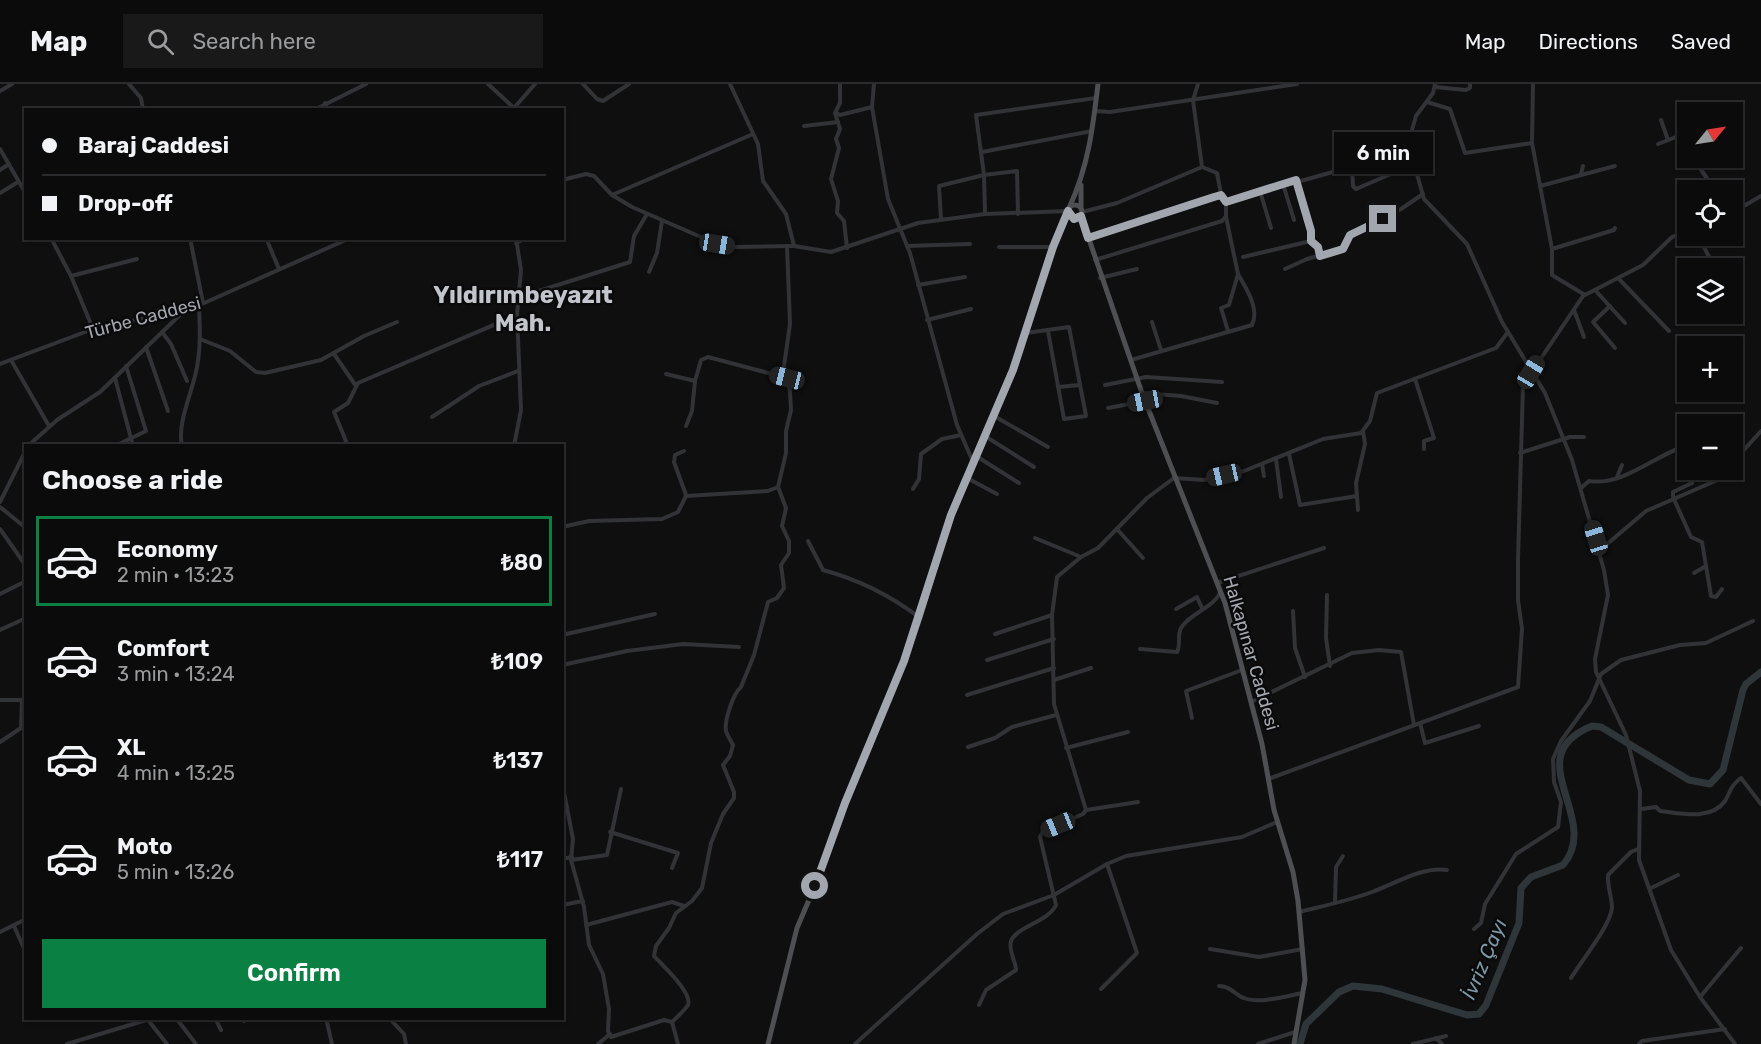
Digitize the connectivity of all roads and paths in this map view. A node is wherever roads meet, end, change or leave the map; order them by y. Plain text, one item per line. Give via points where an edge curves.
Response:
1 (12, 84) edge
2 (129, 84) edge
3 (366, 84) edge
4 (488, 84) edge
5 (535, 84) edge
6 (583, 84) edge
7 (730, 84) edge
8 (840, 84) edge
9 (874, 84) edge
10 (1098, 84) edge
11 (1198, 84) edge
12 (1297, 84) edge
13 (1470, 84) edge
14 (1533, 84) edge
15 (627, 85) edge
16 (1435, 86) edge
17 (0, 91) edge
18 (1096, 98) junction
19 (1193, 100) junction
20 (1427, 102) junction
21 (325, 103) junction
22 (872, 107) junction
23 (143, 108) edge
24 (317, 108) edge
25 (326, 108) edge
26 (512, 108) edge
27 (514, 108) edge
28 (1095, 111) junction
29 (836, 113) junction
30 (1661, 120) dead end
31 (838, 122) junction
32 (804, 126) dead end
33 (1092, 131) junction
34 (753, 134) junction
35 (1677, 137) edge
36 (1668, 140) junction
37 (1532, 143) junction
38 (1658, 144) dead end
39 (0, 148) edge
40 (982, 152) junction
41 (9, 164) junction
42 (1414, 164) junction
43 (1583, 166) dead end
44 (1615, 166) dead end
45 (1202, 167) junction
46 (0, 170) edge
47 (984, 175) junction
48 (1581, 175) junction
49 (564, 180) edge
50 (1296, 180) junction
51 (18, 182) junction
52 (1081, 183) junction
53 (1283, 184) junction
54 (1540, 186) junction
55 (24, 191) edge
56 (1260, 191) junction
57 (0, 193) edge
58 (1423, 194) junction
59 (612, 195) junction
60 (1221, 195) junction
61 (1761, 196) edge
62 (1226, 202) junction
63 (1743, 207) edge
64 (1069, 209) junction
65 (1081, 212) junction
66 (647, 214) junction
67 (985, 214) junction
68 (1018, 214) junction
69 (1226, 216) junction
70 (941, 219) junction
71 (1293, 220) dead end
72 (662, 221) junction
73 (898, 228) junction
74 (1272, 228) dead end
75 (1615, 228) dead end
76 (1677, 235) edge
77 (1088, 238) junction
78 (52, 240) edge
79 (190, 240) edge
80 (267, 240) edge
81 (345, 240) edge
82 (516, 241) edge
83 (1311, 241) junction
84 (970, 244) dead end
85 (787, 246) junction
86 (794, 246) junction
87 (908, 246) junction
88 (999, 247) dead end
89 (1053, 247) junction
90 (847, 248) junction
91 (1552, 249) junction
92 (1320, 256) junction
93 (1243, 257) dead end
94 (137, 259) dead end
95 (1094, 260) junction
96 (279, 269) junction
97 (1137, 269) dead end
98 (1285, 269) dead end
99 (649, 272) dead end
100 (1238, 274) junction
101 (71, 276) junction
102 (965, 277) dead end
103 (1100, 278) junction
104 (1618, 278) junction
105 (918, 285) junction
106 (1595, 290) junction
107 (1585, 295) junction
108 (517, 298) junction
109 (201, 304) junction
110 (1610, 306) junction
111 (971, 309) dead end
112 (1574, 309) junction
113 (184, 310) junction
114 (517, 315) junction
115 (927, 320) junction
116 (397, 322) dead end
117 (1152, 322) dead end
118 (1625, 323) dead end
119 (93, 329) junction
120 (1048, 331) junction
121 (1669, 331) dead end
122 (162, 332) junction
123 (1227, 332) junction
124 (1509, 332) junction
125 (1026, 333) junction
126 (1584, 337) dead end
127 (200, 339) junction
128 (146, 347) junction
129 (1614, 348) dead end
130 (1161, 350) junction
131 (334, 354) junction
132 (11, 360) junction
133 (1130, 360) junction
134 (0, 364) edge
135 (126, 366) junction
136 (518, 371) junction
137 (1531, 372) junction
138 (666, 374) dead end
139 (1136, 377) junction
140 (115, 378) junction
141 (787, 378) junction
142 (1414, 379) junction
143 (187, 381) dead end
144 (695, 381) junction
145 (1222, 382) dead end
146 (1080, 385) junction
147 (1105, 385) dead end
148 (357, 387) junction
149 (1058, 387) junction
150 (1142, 393) junction
151 (1145, 401) junction
152 (1217, 403) dead end
153 (1108, 408) dead end
154 (168, 411) dead end
155 (994, 416) junction
156 (432, 417) dead end
157 (49, 426) junction
158 (686, 426) dead end
159 (1363, 431) junction
160 (1761, 431) edge
161 (961, 435) junction
162 (985, 436) junction
163 (131, 437) junction
164 (1584, 437) dead end
165 (1564, 440) junction
166 (30, 444) edge
167 (119, 444) edge
168 (133, 444) edge
169 (182, 444) edge
170 (347, 444) edge
171 (514, 444) edge
172 (1048, 447) dead end
173 (1424, 449) dead end
174 (1677, 449) edge
175 (684, 451) dead end
176 (1743, 451) edge
177 (1520, 453) junction
178 (24, 454) edge
179 (1289, 454) junction
180 (976, 455) junction
181 (1276, 459) junction
182 (973, 462) junction
183 (1262, 464) junction
184 (1622, 465) dead end
185 (1034, 467) dead end
186 (1264, 476) dead end
187 (1617, 477) junction
188 (967, 478) junction
189 (1174, 478) junction
190 (1717, 480) edge
191 (1019, 483) dead end
192 (1692, 483) dead end
193 (778, 487) junction
194 (1581, 488) junction
195 (914, 489) dead end
196 (997, 494) dead end
197 (686, 496) junction
198 (1357, 496) junction
199 (1281, 497) dead end
200 (1673, 497) junction
201 (0, 505) edge
202 (1358, 510) dead end
203 (24, 526) edge
204 (564, 526) edge
205 (0, 529) edge
206 (1117, 530) junction
207 (1035, 538) dead end
208 (808, 541) dead end
209 (1324, 548) dead end
210 (1599, 550) junction
211 (1081, 557) junction
212 (1143, 558) dead end
213 (24, 563) edge
214 (1706, 566) junction
215 (1694, 573) dead end
216 (24, 582) edge
217 (1217, 583) junction
218 (1722, 589) dead end
219 (1221, 593) junction
220 (0, 594) edge
221 (1327, 595) dead end
222 (1202, 608) junction
223 (1176, 609) dead end
224 (1293, 611) dead end
225 (655, 614) dead end
226 (1052, 615) junction
227 (920, 618) junction
228 (24, 619) edge
229 (1753, 621) dead end
230 (0, 630) edge
231 (995, 634) dead end
232 (564, 635) edge
233 (1054, 639) junction
234 (739, 647) dead end
235 (1140, 649) dead end
236 (987, 660) dead end
237 (564, 665) edge
238 (1330, 666) junction
239 (1054, 668) junction
240 (1091, 668) dead end
241 (1242, 670) junction
242 (1305, 677) junction
243 (1599, 677) junction
244 (1054, 680) junction
245 (967, 695) dead end
246 (0, 700) edge
247 (24, 700) edge
248 (1251, 702) junction
249 (1056, 715) junction
250 (1192, 718) dead end
251 (1420, 723) junction
252 (1414, 725) junction
253 (1479, 726) dead end
254 (1128, 732) dead end
255 (0, 742) edge
256 (968, 747) dead end
257 (1066, 748) junction
258 (1271, 778) dead end
259 (621, 789) dead end
260 (564, 792) edge
261 (1138, 802) dead end
262 (1761, 804) edge
263 (1641, 809) junction
264 (1086, 810) junction
265 (1277, 822) junction
266 (610, 832) junction
267 (1638, 849) junction
268 (1343, 856) dead end
269 (564, 859) edge
270 (572, 859) junction
271 (1107, 864) junction
272 (672, 868) dead end
273 (1448, 870) dead end
274 (1678, 875) dead end
275 (1651, 888) junction
276 (1054, 895) junction
277 (583, 902) junction
278 (1335, 903) junction
279 (564, 905) edge
280 (684, 906) junction
281 (1299, 912) junction
282 (24, 920) edge
283 (586, 925) junction
284 (14, 926) junction
285 (1474, 929) dead end
286 (0, 932) edge
287 (24, 948) edge
288 (1741, 948) dead end
289 (1210, 949) dead end
290 (1303, 949) junction
291 (1571, 978) dead end
292 (1219, 986) dead end
293 (1101, 989) dead end
294 (1303, 993) junction
295 (1700, 997) junction
296 (979, 1005) dead end
297 (148, 1020) edge
298 (152, 1020) edge
299 (178, 1020) edge
300 (215, 1020) edge
301 (326, 1020) edge
302 (391, 1020) edge
303 (672, 1022) junction
304 (1725, 1029) junction
305 (221, 1030) dead end
306 (1295, 1032) junction
307 (610, 1034) junction
308 (1446, 1036) dead end
309 (1435, 1037) junction
310 (67, 1044) edge
311 (167, 1044) edge
312 (196, 1044) edge
313 (332, 1044) edge
314 (406, 1044) edge
315 (599, 1044) edge
316 (678, 1044) edge
317 (768, 1044) edge
318 (855, 1044) edge
319 (1258, 1044) edge
320 (1294, 1044) edge
321 (1413, 1044) edge
322 (1442, 1044) edge
323 (1639, 1044) edge
324 (1735, 1044) edge

1 - 17 street
2 - 23 street via 141,98
3 - 21 street
4 - 26 street
5 - 27 street
6 - 15 street via 600,101
7 - 34 street
8 - 29 street
9 - 22 street
10 - 18 main road
11 - 19 street
12 - 19 street
13 - 16 street via 1466,90
14 - 37 street
16 - 20 street
18 - 28 main road
18 - 40 street via 976,115
19 - 28 street
19 - 45 street
20 - 37 street via 1450,109 1465,153
20 - 42 street via 1416,116 1412,130
21 - 24 street
21 - 25 street
22 - 29 street
22 - 73 street via 888,199
28 - 33 main road
29 - 31 street
30 - 36 street
31 - 32 street
31 - 90 street via 839,148 831,179 838,201 837,213 844,221
33 - 40 street
33 - 52 main road
34 - 59 street
34 - 86 street via 763,181 786,214
35 - 36 street
36 - 38 street
37 - 54 street
39 - 41 street
40 - 47 street
41 - 46 street
41 - 51 street
42 - 50 street via 1356,189 1352,168
42 - 58 street
43 - 48 street
44 - 48 street
45 - 60 street via 1217,173
45 - 65 street via 1117,203
47 - 67 street
47 - 68 street via 1017,171
47 - 70 street via 939,186
48 - 54 street
49 - 59 street via 594,176
50 - 53 street
50 - 83 street
51 - 55 street
51 - 57 street
52 - 64 main road
52 - 65 main road, Halkapınar Caddesi
53 - 56 street
53 - 71 street
54 - 91 street
56 - 62 street
56 - 74 street
58 - 92 street via 1350,235 1343,249
58 - 124 street via 1467,244
59 - 66 street
60 - 62 street
60 - 77 street
61 - 63 street
62 - 69 street
64 - 65 main road via 1074,205
64 - 65 main road via 1074,219
64 - 68 street
64 - 89 main road
65 - 77 main road, Halkapınar Caddesi
66 - 72 street
66 - 108 street via 633,236 630,262
67 - 68 street
67 - 70 street
69 - 95 street
69 - 100 street
70 - 73 street
72 - 85 street via 717,244
72 - 99 street via 657,253
73 - 87 street
73 - 90 street
75 - 91 street
76 - 104 street via 1643,265
77 - 95 main road, Halkapınar Caddesi
78 - 101 street
79 - 109 street
80 - 96 street
81 - 96 street, Türbe Caddesi
82 - 108 street via 521,270
83 - 92 street
83 - 93 street
84 - 87 street
85 - 86 street
85 - 141 street via 791,308 784,366
86 - 90 street via 831,252
87 - 105 street
88 - 89 street
89 - 125 main road
91 - 107 street via 1552,275
92 - 98 street
94 - 101 street
95 - 103 main road, Halkapınar Caddesi
96 - 109 street, Türbe Caddesi
97 - 103 street
100 - 123 street via 1229,305 1221,308
100 - 123 street via 1250,295 1254,321
101 - 119 street
102 - 105 street
103 - 133 main road, Halkapınar Caddesi
104 - 106 street
104 - 121 street
105 - 115 street
106 - 107 street
106 - 110 street
107 - 112 street
108 - 114 street
109 - 113 street, Türbe Caddesi
109 - 127 street
110 - 118 street
110 - 129 street via 1593,322
111 - 115 street
112 - 126 street
112 - 137 street
113 - 119 street, Türbe Caddesi
113 - 122 street
114 - 136 street
114 - 148 street via 412,358 358,383
115 - 161 street
116 - 131 street
117 - 130 street
119 - 132 street, Türbe Caddesi
120 - 125 street
120 - 146 street via 1069,327
120 - 149 street
122 - 128 street
122 - 143 street
123 - 130 street
124 - 137 street
124 - 142 street via 1496,348
125 - 155 main road
127 - 131 street via 230,351 256,372
127 - 169 street via 189,403 179,430
128 - 135 street
128 - 154 street
130 - 133 street
131 - 148 street
132 - 134 street, Türbe Caddesi
132 - 157 street
133 - 139 main road, Halkapınar Caddesi
135 - 140 street
135 - 163 street via 146,431
136 - 156 street via 479,386
136 - 171 street via 521,410
137 - 165 street via 1545,393
137 - 177 street via 1523,385
138 - 144 street
139 - 145 street
139 - 147 street
139 - 150 main road, Halkapınar Caddesi
140 - 157 street
140 - 163 street
141 - 144 street via 708,357 701,360
141 - 193 street via 791,410
142 - 159 street via 1377,393 1370,421
142 - 173 street via 1434,438 1424,441
144 - 158 street
146 - 149 street
146 - 149 street via 1086,416 1064,419
148 - 170 street via 348,403 334,412
150 - 151 main road, Halkapınar Caddesi
150 - 152 street
151 - 153 street
151 - 189 main road, Halkapınar Caddesi
155 - 162 main road
155 - 172 street
157 - 166 street
159 - 179 street via 1323,439
159 - 198 street via 1365,444
160 - 176 street
161 - 182 street
161 - 195 street via 942,439 921,454
162 - 180 main road
162 - 185 street
163 - 167 street
163 - 168 street
164 - 165 street
165 - 177 street
165 - 194 street
174 - 187 street
175 - 197 street via 678,452 674,462
177 - 251 street via 1518,600 1522,629 1518,687
178 - 201 street
179 - 181 street
179 - 198 street via 1300,505
180 - 182 main road
180 - 191 street
181 - 183 street
181 - 199 street
182 - 188 main road
183 - 186 street
183 - 189 street via 1204,480
184 - 187 street
187 - 194 street via 1589,481
188 - 196 street
188 - 227 main road
189 - 206 street via 1153,492
189 - 217 main road, Halkapınar Caddesi
190 - 200 street
192 - 200 street via 1673,492
193 - 197 street via 768,491
193 - 280 street via 786,508 782,526 789,541 789,553 781,566 784,588 768,602 754,655 729,714 726,730 733,745 723,765 734,798 711,843 702,888
194 - 210 street
197 - 204 street via 672,517 589,520
198 - 202 street
200 - 210 street via 1646,511
200 - 214 street via 1691,537 1702,542
201 - 203 street
205 - 213 street
206 - 211 street
206 - 212 street
207 - 211 street
208 - 227 street via 824,570 881,591
209 - 217 street
210 - 243 street via 1608,595 1595,659
211 - 226 street via 1057,577
214 - 215 street
214 - 218 street via 1711,596 1716,597
216 - 220 street
217 - 219 main road, Halkapınar Caddesi
219 - 222 street
219 - 241 main road, Halkapınar Caddesi
221 - 238 street
222 - 223 street via 1197,597
222 - 235 street via 1182,628 1177,652
224 - 242 street via 1295,648
225 - 232 street
226 - 231 street
226 - 233 street
227 - 317 main road via 797,928
228 - 230 street
229 - 243 street via 1706,643 1680,645 1621,660
233 - 236 street
233 - 239 street
234 - 237 street via 683,644
238 - 242 street
238 - 252 street via 1352,653 1401,652
239 - 244 street
239 - 245 street
240 - 244 street
241 - 248 main road, Halkapınar Caddesi
241 - 250 street via 1186,691
242 - 248 street
243 - 263 street via 1626,735
243 - 285 street via 1590,701 1553,759 1554,782 1561,802 1558,827 1516,854 1485,904 1481,923
244 - 249 street
246 - 247 street
247 - 255 street via 21,728
248 - 265 main road, Halkapınar Caddesi
249 - 256 street via 1023,723
249 - 257 street
251 - 252 street
251 - 253 street via 1425,743
252 - 258 street
254 - 257 street
257 - 264 street
259 - 266 street
260 - 270 street via 573,839
261 - 264 street
262 - 263 street via 1741,778 1731,784 1721,805 1707,813 1660,811 1650,806
263 - 267 street
264 - 276 street via 1043,831 1040,837
265 - 271 street via 1242,837 1126,856
265 - 281 main road, Halkapınar Caddesi via 1293,872
266 - 270 street via 607,855
266 - 272 street via 678,853
267 - 275 street
267 - 291 street via 1608,875 1612,910 1609,920
268 - 278 street via 1336,867
269 - 270 street
270 - 277 street
271 - 276 street
271 - 293 street via 1137,953
273 - 278 street via 1391,882 1374,892
274 - 275 street
275 - 295 street via 1671,950
276 - 296 street via 1054,910 1011,941 1016,970 986,990
276 - 318 street via 1003,914 976,934
277 - 279 street
277 - 283 street
278 - 281 street
280 - 283 street via 672,902
280 - 303 street via 656,946 654,956 685,988 689,999
281 - 290 main road, Halkapınar Caddesi
282 - 284 street
283 - 307 street via 589,945 603,974
284 - 286 street
284 - 287 street
288 - 295 street
289 - 290 street via 1251,957
290 - 294 main road, Halkapınar Caddesi
292 - 294 street via 1252,1000
294 - 306 main road, Halkapınar Caddesi
295 - 304 street
297 - 310 street
298 - 311 street
299 - 312 street
300 - 305 street
301 - 313 street
302 - 314 street via 404,1034
303 - 307 street via 664,1020 611,1037
303 - 316 street
304 - 323 street
304 - 324 street
306 - 319 street
306 - 320 main road, Halkapınar Caddesi
307 - 315 street
308 - 309 street
309 - 321 street
309 - 322 street

